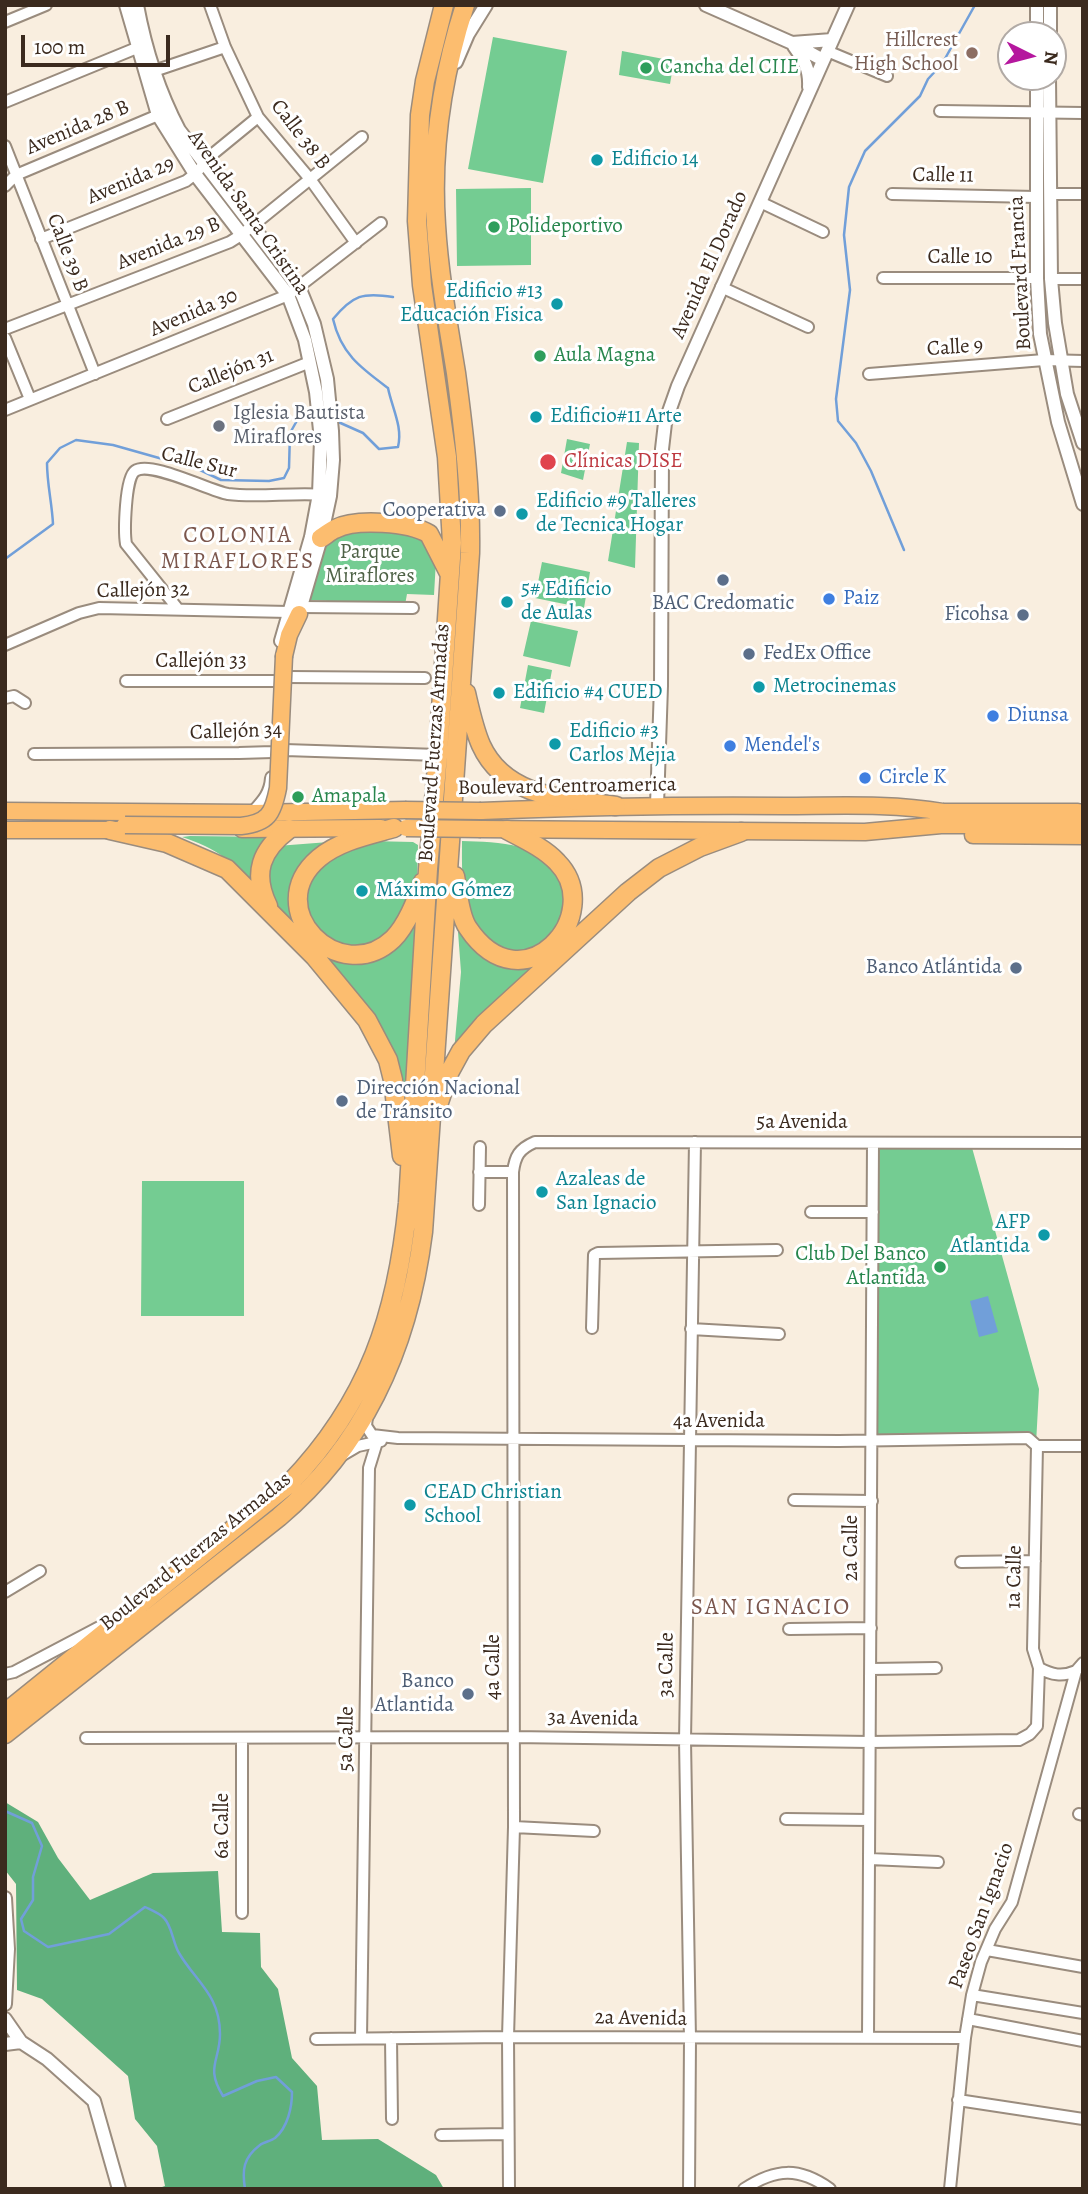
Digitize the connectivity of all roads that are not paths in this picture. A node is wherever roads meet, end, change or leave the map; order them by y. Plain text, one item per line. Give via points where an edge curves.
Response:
1 (46, 5) edge
2 (126, 5) edge
3 (137, 5) edge
4 (210, 5) edge
5 (444, 5) edge
6 (466, 5) edge
7 (485, 5) edge
8 (706, 5) edge
9 (848, 5) edge
10 (5, 22) edge
11 (792, 43) junction
12 (142, 46) junction
13 (225, 47) junction
14 (827, 50) junction
15 (150, 73) junction
16 (887, 76) dead end
17 (809, 91) junction
18 (1039, 91) edge
19 (1047, 91) edge
20 (442, 94) junction
21 (5, 102) edge
22 (940, 111) dead end
23 (163, 112) junction
24 (1043, 112) junction
25 (1083, 113) edge
26 (258, 117) junction
27 (362, 136) dead end
28 (5, 146) edge
29 (199, 169) junction
30 (16, 175) junction
31 (310, 179) junction
32 (5, 186) edge
33 (892, 194) dead end
34 (1050, 194) junction
35 (1083, 194) edge
36 (1036, 197) junction
37 (760, 202) junction
38 (382, 223) dead end
39 (252, 226) junction
40 (823, 232) dead end
41 (241, 235) junction
42 (41, 239) junction
43 (356, 243) junction
44 (883, 278) dead end
45 (1037, 278) junction
46 (1051, 279) junction
47 (1083, 279) edge
48 (299, 287) junction
49 (721, 287) junction
50 (288, 295) junction
51 (67, 306) junction
52 (808, 327) dead end
53 (5, 329) edge
54 (5, 338) edge
55 (1044, 360) junction
56 (1061, 361) junction
57 (1083, 361) edge
58 (310, 362) junction
59 (95, 374) junction
60 (869, 374) dead end
61 (30, 399) junction
62 (5, 410) edge
63 (324, 410) junction
64 (167, 419) dead end
65 (1083, 443) edge
66 (325, 495) junction
67 (1083, 504) edge
68 (316, 538) junction
69 (450, 576) junction
70 (413, 608) dead end
71 (178, 609) junction
72 (296, 611) junction
73 (5, 645) edge
74 (425, 678) dead end
75 (282, 679) junction
76 (462, 680) junction
77 (126, 681) dead end
78 (5, 698) edge
79 (25, 703) dead end
80 (279, 751) junction
81 (34, 754) dead end
82 (438, 755) junction
83 (657, 805) junction
84 (615, 806) junction
85 (5, 811) edge
86 (253, 813) junction
87 (286, 821) junction
88 (1081, 823) edge
89 (920, 827) junction
90 (117, 828) junction
91 (400, 828) junction
92 (5, 830) edge
93 (508, 830) junction
94 (741, 832) junction
95 (450, 858) junction
96 (428, 869) junction
97 (270, 909) junction
98 (429, 1139) junction
99 (695, 1142) junction
100 (873, 1143) junction
101 (1083, 1143) edge
102 (480, 1147) dead end
103 (523, 1147) joint
104 (479, 1172) junction
105 (513, 1172) junction
106 (408, 1203) junction
107 (478, 1205) dead end
108 (811, 1212) dead end
109 (873, 1212) junction
110 (777, 1250) dead end
111 (692, 1251) junction
112 (592, 1328) dead end
113 (691, 1329) junction
114 (779, 1334) dead end
115 (370, 1406) junction
116 (398, 1438) junction
117 (513, 1440) junction
118 (689, 1441) junction
119 (872, 1441) junction
120 (377, 1443) junction
121 (1037, 1446) junction
122 (1083, 1446) edge
123 (337, 1459) junction
124 (794, 1500) dead end
125 (872, 1501) junction
126 (1035, 1561) junction
127 (961, 1562) dead end
128 (40, 1571) dead end
129 (5, 1592) edge
130 (138, 1607) junction
131 (871, 1628) junction
132 (789, 1629) dead end
133 (1079, 1667) edge
134 (936, 1668) dead end
135 (1039, 1668) junction
136 (871, 1669) junction
137 (10, 1673) edge
138 (27, 1696) junction
139 (5, 1713) edge
140 (5, 1734) edge
141 (513, 1737) junction
142 (86, 1738) dead end
143 (242, 1738) junction
144 (366, 1738) junction
145 (685, 1740) junction
146 (870, 1742) junction
147 (786, 1819) dead end
148 (869, 1819) junction
149 (514, 1827) junction
150 (594, 1831) dead end
151 (870, 1859) junction
152 (938, 1862) dead end
153 (5, 1898) edge
154 (242, 1913) dead end
155 (987, 1950) junction
156 (1083, 1967) edge
157 (972, 1995) junction
158 (5, 2004) edge
159 (1083, 2013) edge
160 (5, 2019) edge
161 (968, 2019) junction
162 (508, 2037) junction
163 (361, 2038) junction
164 (391, 2038) junction
165 (868, 2038) junction
166 (965, 2038) junction
167 (316, 2039) dead end
168 (690, 2039) junction
169 (1083, 2041) edge
170 (21, 2042) junction
171 (5, 2044) edge
172 (958, 2100) junction
173 (392, 2119) dead end
174 (1083, 2119) edge
175 (508, 2134) junction
176 (441, 2135) dead end
177 (119, 2189) edge
178 (509, 2189) edge
179 (689, 2189) edge
180 (744, 2189) edge
181 (830, 2189) edge
182 (950, 2189) edge

1 - 10 street
2 - 12 street, Avenida Santa Cristina
3 - 12 street, Avenida Santa Cristina
4 - 13 street, Calle 38 B
5 - 69 highway, Boulevard Fuerzas Armadas via 420,115 417,221 447,457 452,515
6 - 20 highway, Boulevard Fuerzas Armadas
7 - 20 street
8 - 11 street
9 - 14 street, Avenida El Dorado
11 - 14 street
11 - 14 street
11 - 17 street via 810,74
12 - 15 street, Avenida Santa Cristina
12 - 21 street
13 - 15 street
13 - 26 street, Calle 38 B
14 - 16 street
14 - 17 street, Avenida El Dorado
15 - 23 street, Avenida Santa Cristina
17 - 37 street, Avenida El Dorado
18 - 24 street, Boulevard Francia
19 - 24 street, Boulevard Francia
20 - 76 highway, Boulevard Fuerzas Armadas via 436,223 470,510
22 - 24 street
23 - 29 street, Avenida Santa Cristina via 179,130
23 - 30 street, Avenida 28 B
24 - 25 street
24 - 34 street, Boulevard Francia
24 - 36 street, Boulevard Francia
26 - 29 street, Avenida 29
26 - 31 street, Calle 38 B
27 - 31 street, Avenida 29 B
28 - 30 street, Calle 39 B
29 - 39 street, Avenida Santa Cristina
29 - 41 street, Avenida Santa Cristina
29 - 42 street, Avenida 29 via 186,181
30 - 32 street, Avenida 28 B
30 - 42 street, Calle 39 B
31 - 39 street, Avenida 29 B
31 - 43 street, Calle 38 B
33 - 36 street, Calle 11
34 - 35 street
34 - 46 street, Boulevard Francia
36 - 45 street, Boulevard Francia
37 - 40 street
37 - 49 street, Avenida El Dorado
38 - 43 street, Avenida 30
39 - 41 street, Avenida 29 B
39 - 48 street, Avenida Santa Cristina
41 - 50 street, Avenida Santa Cristina
41 - 51 street, Avenida 29 B
42 - 51 street, Calle 39 B
43 - 48 street, Avenida 30
44 - 45 street, Calle 10
45 - 55 street, Boulevard Francia
46 - 47 street
46 - 56 street, Boulevard Francia
48 - 50 street, Avenida 30
48 - 63 street, Avenida Santa Cristina via 314,324 327,379
49 - 52 street
49 - 83 street, Avenida El Dorado via 665,423
50 - 58 street, Avenida Santa Cristina
50 - 59 street, Avenida 30
51 - 53 street, Avenida 29 B
51 - 59 street, Calle 39 B
54 - 61 street
55 - 56 street, Calle 9
55 - 60 street, Calle 9
55 - 67 street, Boulevard Francia
56 - 57 street, Calle 9
56 - 65 street, Boulevard Francia
58 - 63 street, Avenida Santa Cristina
58 - 64 street, Callejón 31
59 - 61 street, Avenida 30
61 - 62 street, Avenida 30
63 - 66 street, Avenida Santa Cristina via 319,426
63 - 66 street, Avenida Santa Cristina via 332,431
66 - 68 street, Avenida Santa Cristina
66 - 71 street, Calle Sur via 228,494 176,474 142,468 135,471 130,478 126,544
68 - 69 highway via 361,523 413,527 429,534
68 - 72 street, Avenida Santa Cristina
69 - 82 highway, Boulevard Fuerzas Armadas
70 - 72 street, Callejón 32
71 - 72 street, Callejón 32
71 - 73 street, Callejón 32 via 99,608
72 - 75 street, Avenida Santa Cristina
72 - 90 main road, bridge via 284,656 278,788 268,816 258,824 241,826
74 - 75 street, Callejón 33
75 - 77 street, Callejón 33
75 - 80 street, Avenida Santa Cristina
76 - 84 highway via 482,747 500,772 523,789 550,797
76 - 95 highway, Boulevard Fuerzas Armadas
78 - 79 street via 14,696
80 - 81 street, Callejón 34
80 - 82 street, Callejón 34
80 - 86 street, Avenida Santa Cristina via 271,788
80 - 87 street, Avenida Santa Cristina
82 - 96 highway, Boulevard Fuerzas Armadas
83 - 84 main road, Boulevard Centroamerica
83 - 88 main road, Boulevard Centroamerica via 920,808
84 - 87 main road, Boulevard Centroamerica, bridge via 405,810
85 - 86 main road, Boulevard Centroamerica
86 - 87 main road, Boulevard Centroamerica
87 - 90 main road, Boulevard Centroamerica
87 - 91 main road, Boulevard Centroamerica
87 - 97 highway via 264,856 260,874
88 - 89 main road, Boulevard Centroamerica
88 - 89 main road, Boulevard Centroamerica via 1055,836 938,835
89 - 94 main road, Boulevard Centroamerica
90 - 92 main road, Boulevard Centroamerica
90 - 97 highway via 227,869
91 - 93 main road, Boulevard Centroamerica, bridge
91 - 96 highway via 336,848 309,869 298,906 304,926 334,951 366,954 381,948 401,929
93 - 94 main road, Boulevard Centroamerica
93 - 95 highway via 559,863 572,890 566,928 556,944 535,958 495,955 466,926
94 - 98 highway via 700,847 651,874 484,1024 449,1073
95 - 98 highway, Boulevard Fuerzas Armadas
96 - 106 highway, Boulevard Fuerzas Armadas
97 - 106 highway via 367,1020 388,1060
98 - 115 highway, Boulevard Fuerzas Armadas via 415,1286 397,1348
99 - 100 street, 5a Avenida
99 - 103 street, 5a Avenida via 535,1142
99 - 111 street, 3a Calle
100 - 101 street, 5a Avenida
100 - 109 street, 2a Calle
102 - 104 street
103 - 105 street, 4a Calle
104 - 105 street
104 - 107 street
105 - 117 street, 4a Calle
106 - 130 highway, Boulevard Fuerzas Armadas via 402,1258 386,1327 368,1372 342,1417 289,1485
108 - 109 street
109 - 119 street, 2a Calle
110 - 111 street
111 - 112 street via 596,1254
111 - 113 street, 3a Calle
113 - 114 street
113 - 118 street, 3a Calle
115 - 116 street, 4a Avenida via 368,1432
115 - 123 highway, Boulevard Fuerzas Armadas
116 - 117 street, 4a Avenida
116 - 120 street, 4a Avenida
117 - 118 street, 4a Avenida
117 - 141 street, 4a Calle
118 - 119 street, 4a Avenida
118 - 145 street, 3a Calle
119 - 121 street, 4a Avenida via 1028,1438
119 - 125 street, 2a Calle
120 - 123 street, 4a Avenida via 358,1446
120 - 144 street, 5a Calle via 369,1468
121 - 122 street, 4a Avenida
121 - 126 street, 1a Calle
123 - 140 highway, Boulevard Fuerzas Armadas via 299,1501
124 - 125 street
125 - 131 street, 2a Calle
126 - 127 street
126 - 135 street, 1a Calle via 1033,1649
128 - 129 street
130 - 137 street
130 - 138 highway, Boulevard Fuerzas Armadas
131 - 132 street
131 - 136 street, 2a Calle
133 - 135 street via 1057,1675
133 - 155 street, Paseo San Ignacio via 1012,1902
134 - 136 street
135 - 146 street, 3a Avenida via 1038,1726 1019,1740
136 - 146 street, 2a Calle
137 - 138 street
138 - 139 highway, Boulevard Fuerzas Armadas
141 - 144 street, 3a Avenida
141 - 145 street, 3a Avenida
141 - 149 street, 4a Calle
142 - 143 street, 3a Avenida
143 - 144 street, 3a Avenida
143 - 154 street, 6a Calle
144 - 163 street, 5a Calle
145 - 146 street, 3a Avenida
145 - 168 street, 3a Calle
146 - 148 street, 2a Calle
147 - 148 street
148 - 151 street, 2a Calle
149 - 150 street
149 - 162 street, 4a Calle
151 - 152 street
151 - 165 street, 2a Calle
153 - 158 street
155 - 156 street
155 - 157 street, Paseo San Ignacio
157 - 159 street
157 - 161 street, Paseo San Ignacio
160 - 170 street
161 - 166 street, Paseo San Ignacio
161 - 169 street
162 - 164 street, 2a Avenida
162 - 168 street, 2a Avenida
162 - 175 street, 4a Calle
163 - 164 street, 2a Avenida
163 - 167 street, 2a Avenida
164 - 173 street
165 - 166 street, 2a Avenida
165 - 168 street, 2a Avenida
166 - 172 street, Paseo San Ignacio
168 - 179 street, 3a Calle
170 - 171 street
170 - 177 street via 94,2101
172 - 174 street
172 - 182 street, Paseo San Ignacio
175 - 176 street
175 - 178 street, 4a Calle
180 - 181 street via 774,2174 794,2172 813,2177

